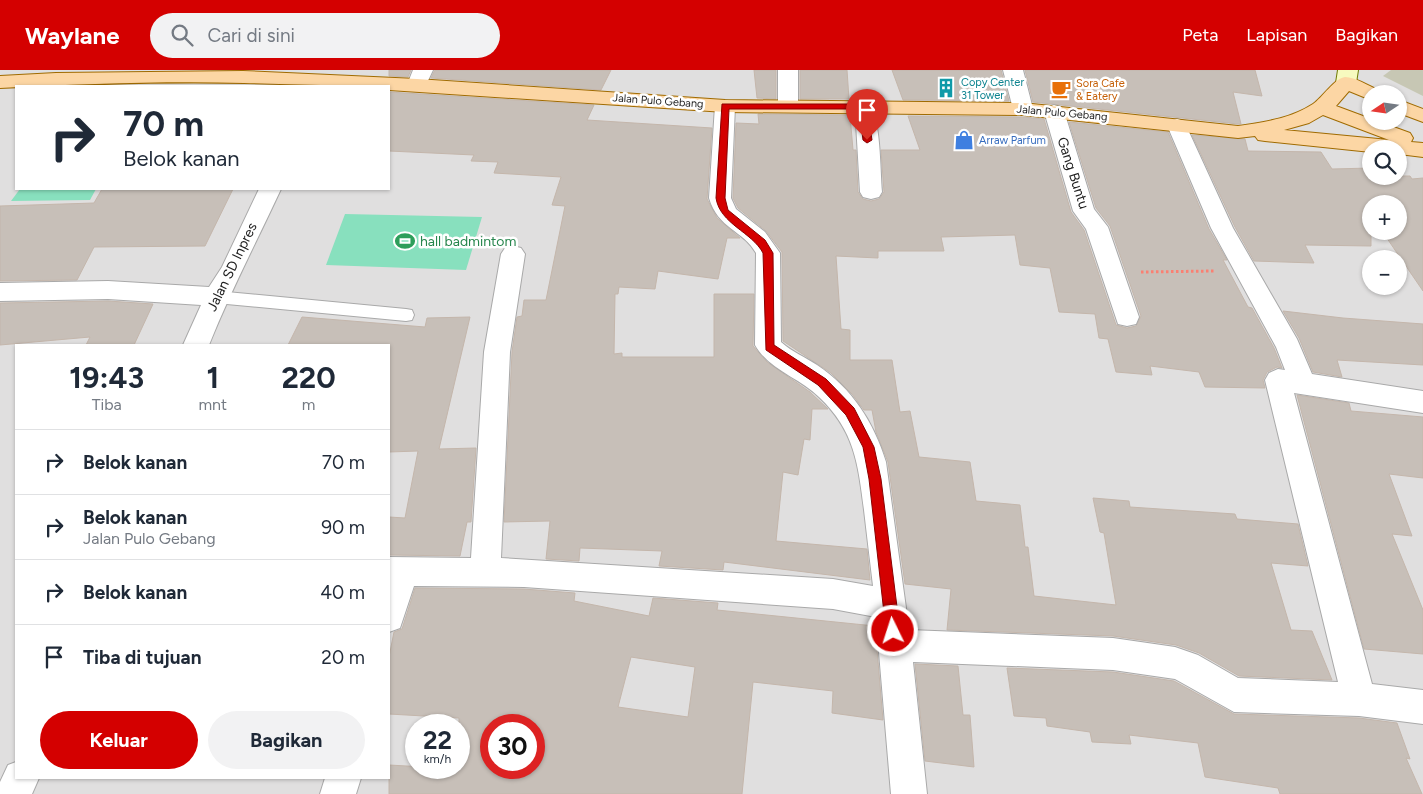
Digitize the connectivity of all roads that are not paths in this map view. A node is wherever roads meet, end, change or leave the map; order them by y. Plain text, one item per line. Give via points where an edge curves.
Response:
1 (788, 70) edge
2 (1012, 70) edge
3 (58, 74) edge
4 (244, 74) edge
5 (1347, 77) edge
6 (420, 78) edge
7 (0, 82) edge
8 (325, 84) edge
9 (1362, 88) edge
10 (725, 106) junction
11 (788, 106) junction
12 (862, 107) junction
13 (1023, 108) junction
14 (1322, 108) junction
15 (1408, 110) edge
16 (1054, 111) junction
17 (1423, 116) edge
18 (1177, 125) junction
19 (1238, 132) junction
20 (1423, 146) edge
21 (1423, 150) edge
22 (270, 190) edge
23 (871, 192) dead end
24 (513, 254) dead end
25 (0, 292) edge
26 (216, 297) junction
27 (406, 315) dead end
28 (1127, 317) dead end
29 (196, 344) edge
30 (1303, 384) junction
31 (1423, 402) edge
32 (396, 571) edge
33 (485, 572) junction
34 (891, 604) junction
35 (390, 610) edge
36 (894, 645) junction
37 (1359, 699) junction
38 (1423, 707) edge
39 (20, 779) edge
40 (342, 779) edge
41 (13, 794) edge
42 (338, 794) edge
43 (909, 794) edge

1 - 11 street
2 - 13 street
3 - 4 main road, Jalan Pulo Gebang
3 - 7 main road, Jalan Pulo Gebang
4 - 8 main road, Jalan Pulo Gebang
5 - 9 main road
5 - 14 main road, Jalan Pulo Gebang
6 - 8 main road, Jalan Pulo Gebang
6 - 10 main road, Jalan Pulo Gebang
10 - 11 main road, Jalan Pulo Gebang
10 - 34 street via 722,207 733,220 762,242 768,253 769,347 822,382 850,412 868,447
11 - 12 main road, Jalan Pulo Gebang
12 - 13 main road, Jalan Pulo Gebang
12 - 23 street
13 - 16 main road, Jalan Pulo Gebang
14 - 19 main road, Jalan Pulo Gebang via 1303,118 1272,127
14 - 20 main road
15 - 17 main road
16 - 18 main road, Jalan Pulo Gebang
16 - 28 street, Gang Buntu via 1084,211 1097,227
18 - 19 main road, Jalan Pulo Gebang
18 - 30 street via 1222,228 1288,346
19 - 21 main road
22 - 26 street, Jalan SD Inpres
24 - 33 street via 498,352
25 - 26 street via 55,290
26 - 27 lane
26 - 29 street, Jalan SD Inpres
30 - 31 street
30 - 37 street via 1278,380
32 - 33 street
32 - 35 street
33 - 34 street via 833,594
34 - 36 street
36 - 37 street via 1113,654 1175,663 1234,695
36 - 43 street
37 - 38 street
39 - 41 street
40 - 42 street

